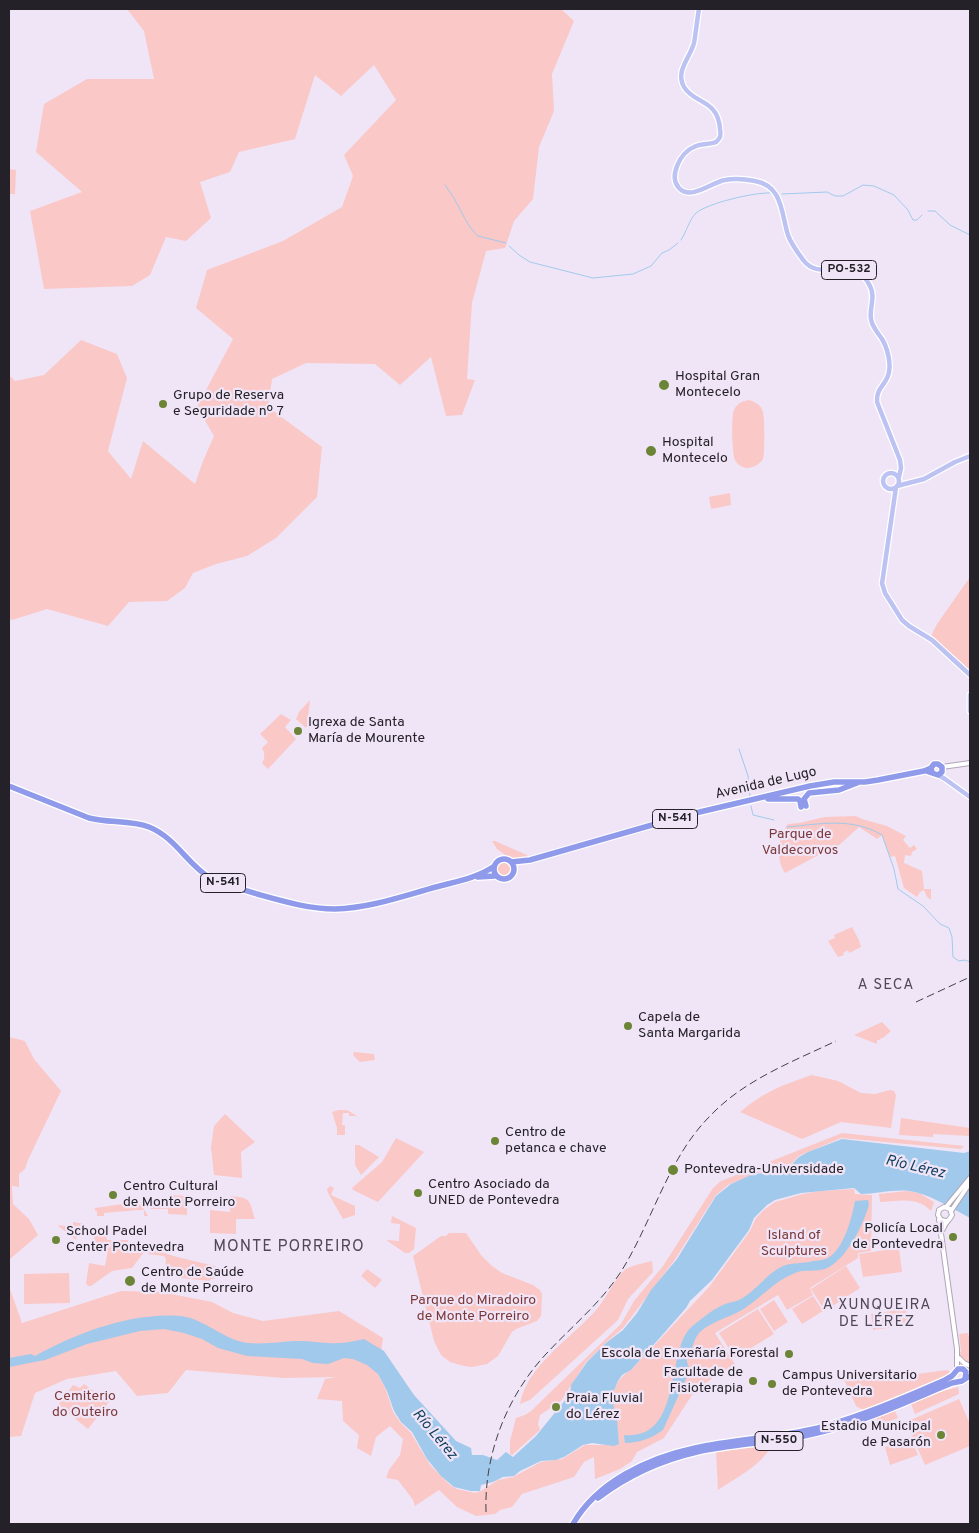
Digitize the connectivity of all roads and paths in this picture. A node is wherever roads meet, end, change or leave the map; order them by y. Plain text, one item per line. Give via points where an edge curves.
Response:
1 (698, 9) edge
2 (970, 456) edge
3 (901, 468) junction
4 (893, 472) junction
5 (899, 478) junction
6 (909, 483) junction
7 (885, 487) junction
8 (897, 487) junction
9 (895, 499) junction
10 (970, 675) edge
11 (970, 695) edge
12 (970, 711) edge
13 (970, 764) edge
14 (931, 770) junction
15 (942, 770) junction
16 (858, 782) junction
17 (9, 786) edge
18 (970, 797) edge
19 (754, 800) junction
20 (530, 860) junction
21 (511, 862) junction
22 (493, 867) junction
23 (514, 870) junction
24 (495, 876) junction
25 (458, 880) junction
26 (970, 1178) edge
27 (970, 1183) edge
28 (946, 1207) junction
29 (951, 1211) junction
30 (940, 1219) junction
31 (946, 1221) junction
32 (942, 1231) junction
33 (957, 1349) junction
34 (960, 1358) junction
35 (963, 1369) edge
36 (965, 1378) edge
37 (574, 1524) edge

1 - 3 main road, PO-532 via 694,43 682,68 682,81 687,92 714,112 721,135 716,142 696,146 686,152 676,171 677,185 689,192 726,180 765,184 778,197 790,239 807,265 817,270 853,270 867,280 873,296 871,320 884,343 889,366 888,378 877,393 877,402
2 - 6 main road
3 - 4 main road
3 - 5 main road
4 - 5 main road
4 - 7 main road via 884,478
5 - 6 main road
5 - 8 main road
6 - 8 main road
7 - 8 main road
7 - 9 main road
8 - 9 main road
9 - 10 main road via 882,577 885,593 902,620 932,640
11 - 12 main road
13 - 15 main road
14 - 15 highway, N-541 via 934,774
14 - 15 highway, N-541 via 936,764
14 - 16 highway, Avenida de Lugo / N-541
15 - 18 main road via 945,779
16 - 19 highway, Avenida de Lugo / N-541 via 822,784
16 - 19 highway via 839,790 809,793 803,807 798,799
17 - 25 highway, N-541 via 89,818 147,826 173,842 208,877 307,907 335,909 362,906
19 - 20 highway, Avenida de Lugo / N-541 via 687,815
20 - 21 highway, Avenida de Lugo / N-541
20 - 23 highway, Avenida de Lugo / N-541
21 - 22 highway, N-541 via 500,859
21 - 23 highway
22 - 24 highway
22 - 25 highway, N-541
23 - 24 highway, N-541 via 507,879 500,880
24 - 25 highway, N-541
26 - 28 main road
27 - 29 main road
28 - 29 main road
28 - 30 main road via 939,1210
29 - 31 main road via 951,1217
30 - 31 main road
30 - 32 main road
31 - 32 main road
32 - 33 main road
33 - 34 main road
33 - 35 main road
34 - 35 main road
34 - 35 main road via 964,1363
35 - 36 highway via 967,1375
35 - 36 highway via 956,1379
35 - 37 highway, N-550 via 946,1380 838,1422 780,1436 697,1447 650,1463 614,1481 597,1494
36 - 37 highway, N-550 via 861,1420 818,1433 672,1459 635,1475 599,1497

